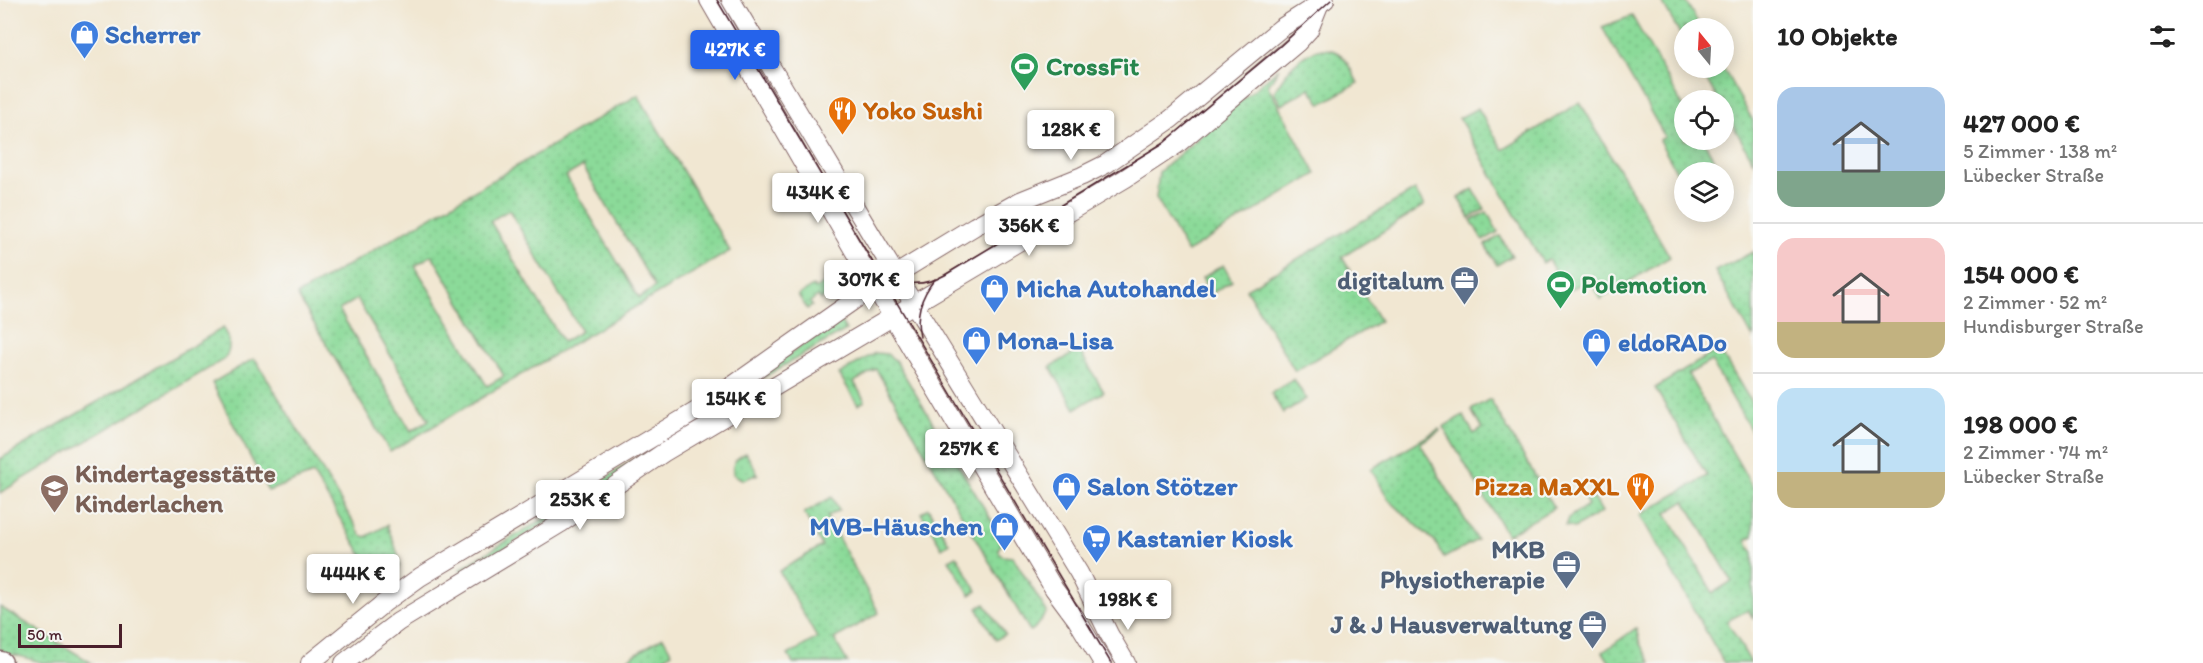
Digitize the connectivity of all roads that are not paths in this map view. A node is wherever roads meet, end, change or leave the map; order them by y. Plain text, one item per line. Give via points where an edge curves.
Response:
1 (709, 0) edge
2 (731, 0) edge
3 (1322, 3) edge
4 (885, 281) junction
5 (903, 311) junction
6 (310, 663) edge
7 (344, 663) edge
8 (1103, 663) edge
9 (1126, 663) edge

1 - 4 main road
2 - 4 main road
3 - 4 main road via 1281,28 1171,119 1116,158 1006,207
3 - 5 main road via 1309,30 1298,42 1176,145
4 - 5 main road
4 - 5 main road
4 - 6 main road via 698,410 420,577
5 - 7 main road via 663,453 561,523 398,622
5 - 8 main road via 1054,589
5 - 9 main road via 1078,573

